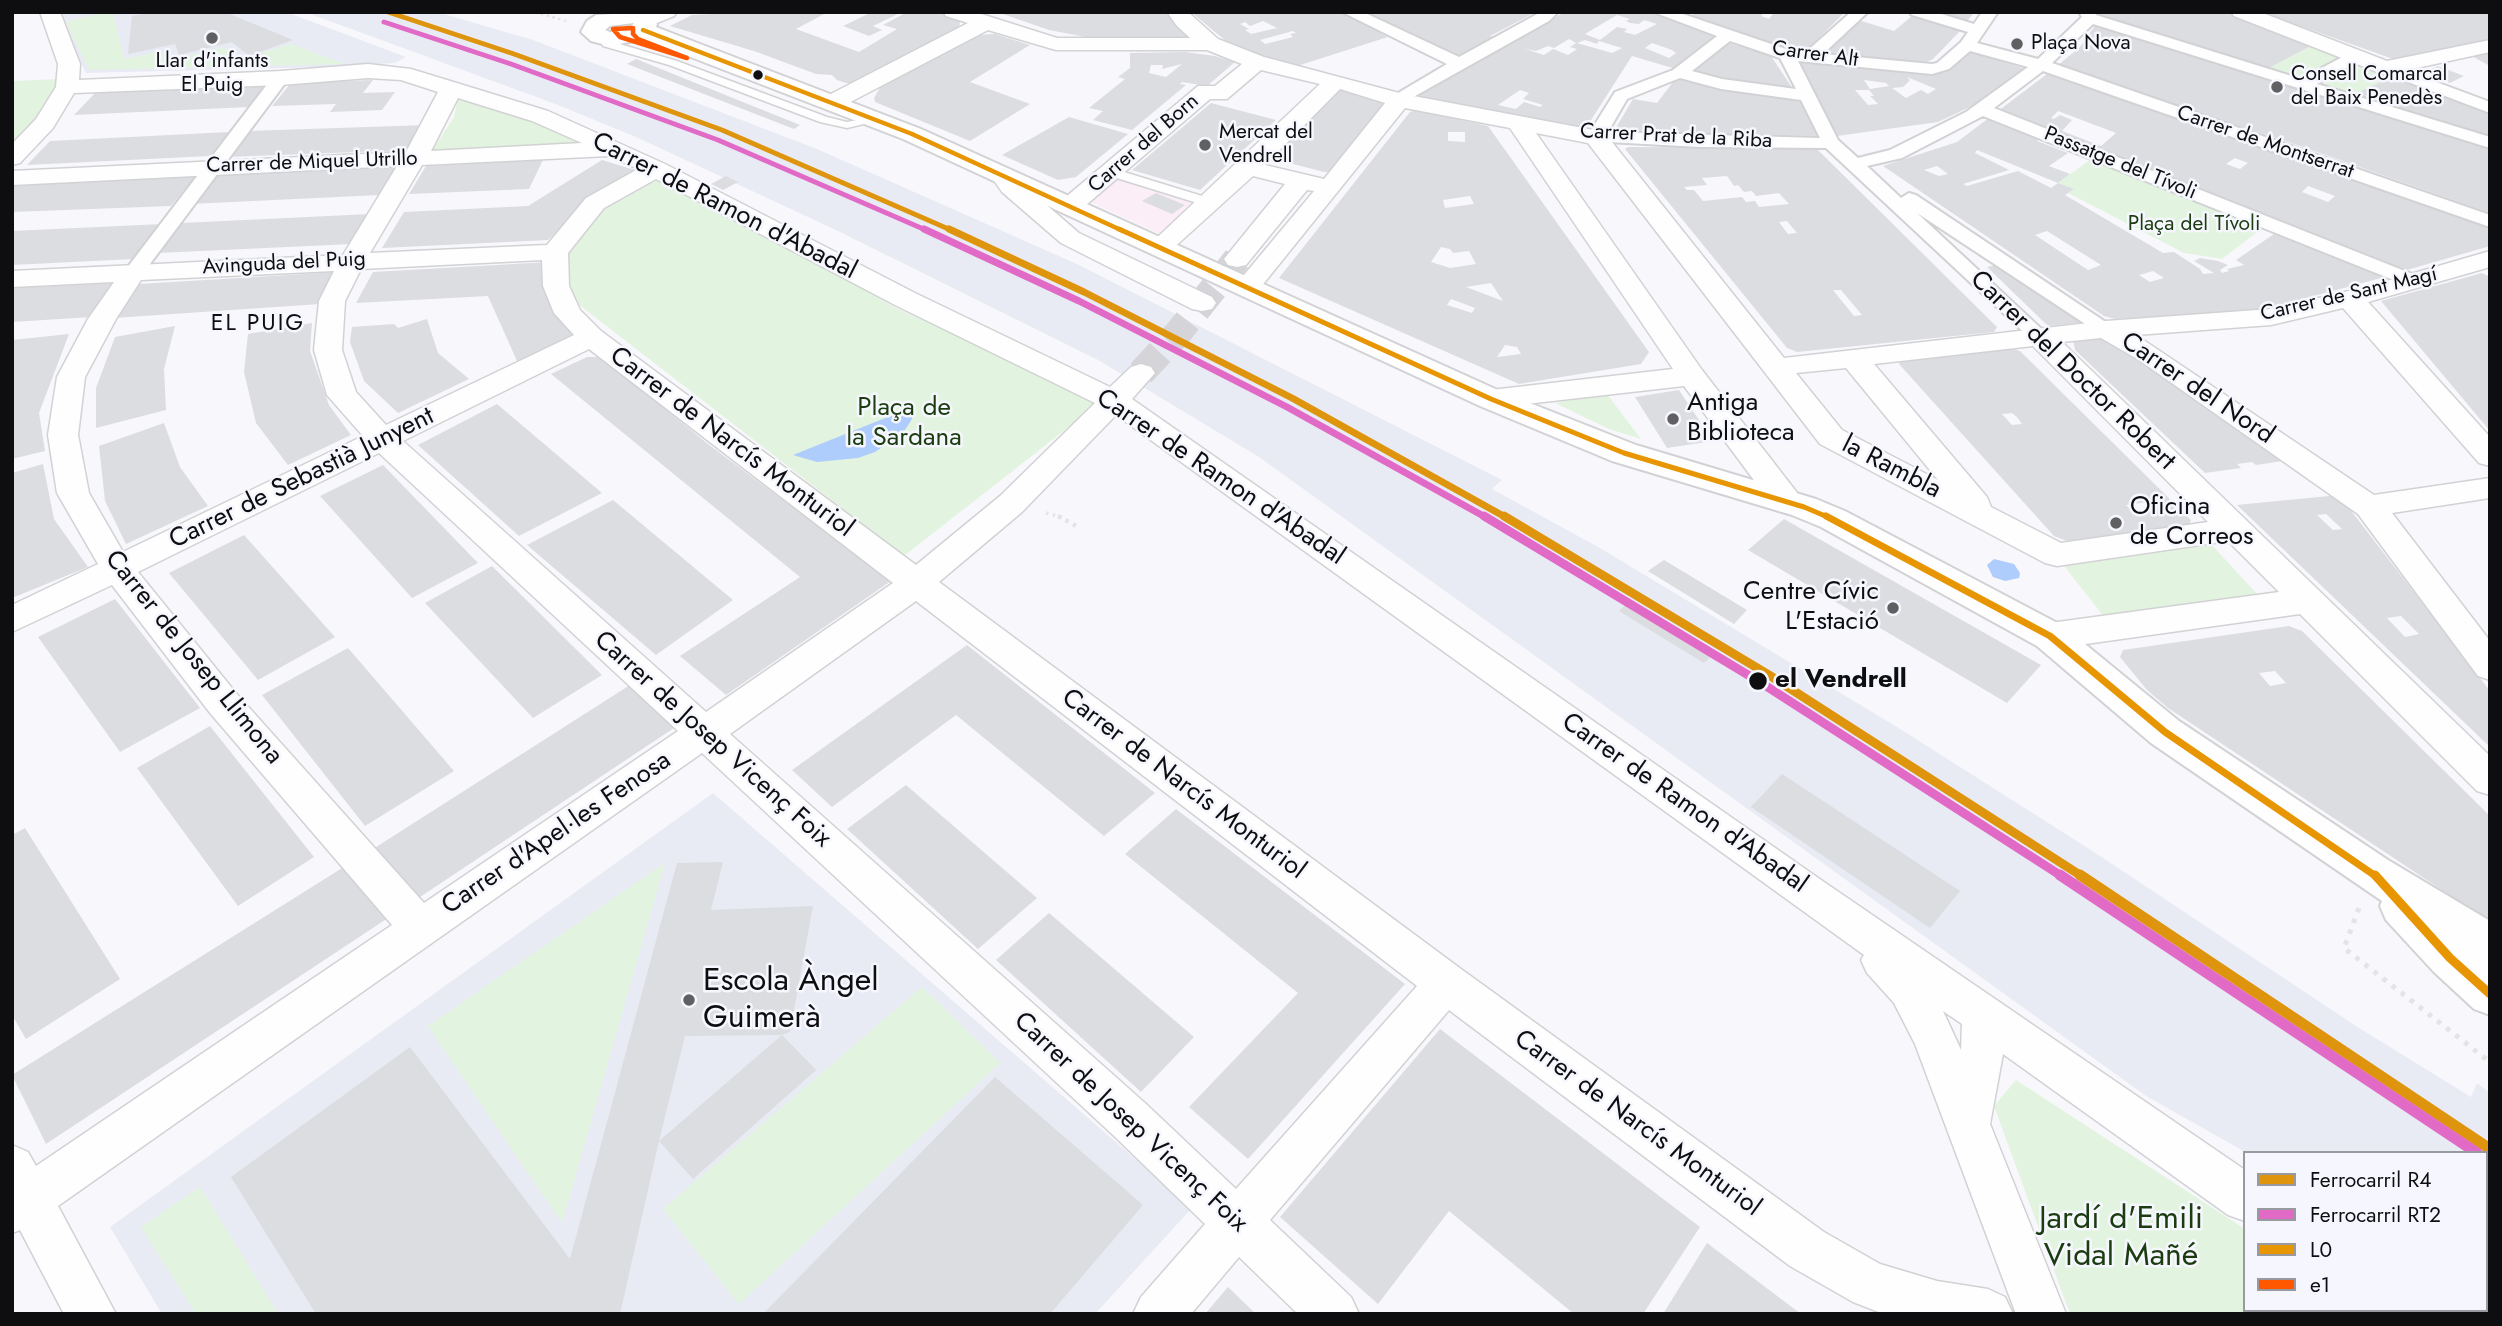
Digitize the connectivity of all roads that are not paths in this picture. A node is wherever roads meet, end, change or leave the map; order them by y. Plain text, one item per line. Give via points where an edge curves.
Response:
1 (50, 12) edge
2 (667, 12) edge
3 (953, 12) edge
4 (1177, 12) edge
5 (1350, 12) edge
6 (1550, 12) edge
7 (1661, 12) edge
8 (1860, 12) edge
9 (1917, 12) edge
10 (1990, 12) edge
11 (2241, 12) edge
12 (2089, 15) edge
13 (1688, 16) edge
14 (639, 20) edge
15 (985, 23) junction
16 (598, 25) joint
17 (1979, 30) junction
18 (1727, 36) junction
19 (1210, 44) junction
20 (1967, 45) junction
21 (2490, 46) edge
22 (1787, 55) junction
23 (2354, 57) junction
24 (1810, 58) junction
25 (1257, 62) junction
26 (1460, 63) junction
27 (2041, 65) junction
28 (2385, 68) junction
29 (1679, 73) junction
30 (281, 78) junction
31 (1336, 81) junction
32 (2306, 83) junction
33 (67, 86) junction
34 (451, 88) junction
35 (1621, 96) joint
36 (1807, 96) junction
37 (1399, 100) junction
38 (833, 102) junction
39 (2490, 108) edge
40 (1982, 109) junction
41 (874, 120) junction
42 (1518, 123) junction
43 (1596, 137) junction
44 (1830, 142) junction
45 (2490, 143) edge
46 (613, 149) junction
47 (12, 158) edge
48 (413, 160) junction
49 (1855, 164) junction
50 (211, 167) junction
51 (1248, 168) junction
52 (656, 169) junction
53 (1111, 172) junction
54 (1002, 175) junction
55 (12, 178) edge
56 (1301, 181) junction
57 (1330, 188) junction
58 (1212, 203) junction
59 (1070, 206) junction
60 (2490, 221) edge
61 (1160, 247) junction
62 (555, 252) junction
63 (353, 261) junction
64 (2485, 265) edge
65 (134, 272) junction
66 (1242, 273) junction
67 (12, 279) edge
68 (2413, 281) junction
69 (2350, 299) junction
70 (1202, 303) dead end
71 (2106, 329) junction
72 (2039, 336) junction
73 (590, 337) junction
74 (1853, 358) junction
75 (1777, 367) junction
76 (1141, 373) tunnel mouth
77 (1692, 376) junction
78 (1491, 399) junction
79 (1115, 401) junction
80 (383, 440) junction
81 (2490, 456) edge
82 (2490, 488) edge
83 (1787, 502) junction
84 (2369, 506) junction
85 (1988, 518) junction
86 (2233, 529) junction
87 (117, 569) junction
88 (916, 583) junction
89 (2305, 601) junction
90 (12, 620) edge
91 (2050, 636) junction
92 (2490, 667) edge
93 (704, 733) junction
94 (2490, 780) edge
95 (1810, 894) junction
96 (420, 928) junction
97 (2487, 977) edge
98 (1446, 983) junction
99 (1980, 1013) junction
100 (1968, 1124) junction
101 (17, 1192) edge
102 (2243, 1197) edge
103 (1236, 1222) junction
104 (2041, 1313) edge
105 (92, 1314) edge
106 (1158, 1314) edge
107 (1334, 1314) edge
108 (1988, 1314) edge
109 (2033, 1314) edge

1 - 33 street via 69,64
2 - 14 street
3 - 15 street
4 - 19 street
5 - 26 street
6 - 26 street
7 - 13 street, Carrer Alt
8 - 24 street
9 - 17 street
10 - 17 street
11 - 23 street
12 - 27 street
12 - 32 street
13 - 18 street, Carrer Alt
14 - 16 street via 628,37
14 - 38 street
15 - 19 street via 1056,44
15 - 38 street
16 - 41 lane via 607,44 673,63 824,120 847,125
17 - 20 street
18 - 22 street, Carrer Alt
18 - 29 street
19 - 25 street, Carrer Prat de la Riba
20 - 24 street, Carrer Alt via 1932,69
20 - 27 street
21 - 28 street
22 - 24 street, Carrer Alt
22 - 36 street
23 - 28 street
23 - 32 street
25 - 31 street, Carrer Prat de la Riba
25 - 53 street, Carrer del Born via 1219,94 1206,91
26 - 37 street
27 - 40 street
27 - 60 street, Carrer de Montserrat
28 - 39 street
29 - 35 street
29 - 36 street
30 - 33 street, Carrer de Ramon d'Abadal
30 - 34 street, Carrer de Ramon d'Abadal via 368,71 404,74
30 - 50 street, Carrer de Josep Llimona
31 - 37 street, Carrer Prat de la Riba
31 - 51 street
32 - 45 street
33 - 47 street via 45,123
34 - 46 street, Carrer de Ramon d'Abadal via 540,116
34 - 48 street, Carrer de Josep Vicenç Foix
35 - 43 street
36 - 44 street
37 - 42 street, Carrer Prat de la Riba
37 - 57 street
38 - 41 street
40 - 49 street via 1896,154
40 - 68 street, Passatge del Tívoli
41 - 54 street
42 - 43 street, Carrer Prat de la Riba
42 - 77 street
43 - 44 street, Carrer Prat de la Riba
43 - 75 street, la Rambla
44 - 49 street, Carrer del Doctor Robert
46 - 48 street, Carrer de Miquel Utrillo
46 - 52 street, Carrer de Ramon d'Abadal
48 - 50 street, Carrer de Miquel Utrillo
48 - 63 street, Carrer de Josep Vicenç Foix
49 - 71 street, Carrer del Nord
49 - 72 street, Carrer del Doctor Robert
50 - 55 street, Carrer de Miquel Utrillo
50 - 65 street, Carrer de Josep Llimona
51 - 56 street
51 - 58 street
52 - 62 street via 595,203
52 - 79 street, Carrer de Ramon d'Abadal via 905,299
53 - 58 lane
53 - 59 street, Carrer del Born
54 - 59 street
54 - 70 street via 1070,238
56 - 57 street
56 - 66 street
57 - 66 street
58 - 61 street
59 - 61 street
61 - 66 street
62 - 63 street, Avinguda del Puig
62 - 73 street, Carrer de Narcís Monturiol via 556,286 568,313
63 - 65 street, Avinguda del Puig
63 - 80 street, Carrer de Josep Vicenç Foix via 332,301 328,350 342,395
64 - 68 street, Carrer de Sant Magí
65 - 67 street, Avinguda del Puig
65 - 87 street, Carrer de Josep Llimona via 71,376 63,435 73,493
66 - 78 street
68 - 69 street, Carrer de Sant Magí
69 - 71 street, Carrer de Sant Magí via 2271,317
69 - 81 street
71 - 72 street, Carrer de Sant Magí
71 - 84 street, Carrer del Nord
72 - 74 street, Carrer de Sant Magí
72 - 86 street, Carrer del Doctor Robert
73 - 80 street, Carrer de Sebastià Junyent
73 - 88 street, Carrer de Narcís Monturiol
74 - 75 street, Carrer de Sant Magí
74 - 85 street
75 - 85 street, la Rambla via 1831,437
76 - 79 street, Carrer d'Apel·les Fenosa
77 - 78 street
77 - 83 street
78 - 83 street via 1624,453
79 - 88 street, Carrer d'Apel·les Fenosa via 1011,504
79 - 95 street, Carrer de Ramon d'Abadal
80 - 87 street, Carrer de Sebastià Junyent
80 - 93 street, Carrer de Josep Vicenç Foix
82 - 84 street
83 - 91 street via 1833,519
84 - 92 street, Carrer del Nord
85 - 86 street, la Rambla via 2057,555
86 - 89 street, Carrer del Doctor Robert
87 - 90 street, Carrer de Sebastià Junyent
87 - 96 street, Carrer de Josep Llimona via 223,703
88 - 93 street, Carrer d'Apel·les Fenosa
88 - 98 street, Carrer de Narcís Monturiol
89 - 91 street
89 - 94 street, Carrer del Doctor Robert
91 - 97 street via 2165,732 2368,885 2450,958
93 - 96 street, Carrer d'Apel·les Fenosa
93 - 103 street, Carrer de Josep Vicenç Foix
95 - 99 street, Carrer de Ramon d'Abadal
95 - 100 street via 1909,989
96 - 101 street, Carrer d'Apel·les Fenosa
98 - 103 street
98 - 108 street, Carrer de Narcís Monturiol via 1807,1249 1870,1285 1937,1306
99 - 100 street via 1985,1031
99 - 102 street, Carrer de Ramon d'Abadal
100 - 104 street
101 - 105 street
103 - 106 street
103 - 107 street, Carrer de Josep Vicenç Foix
104 - 109 street

